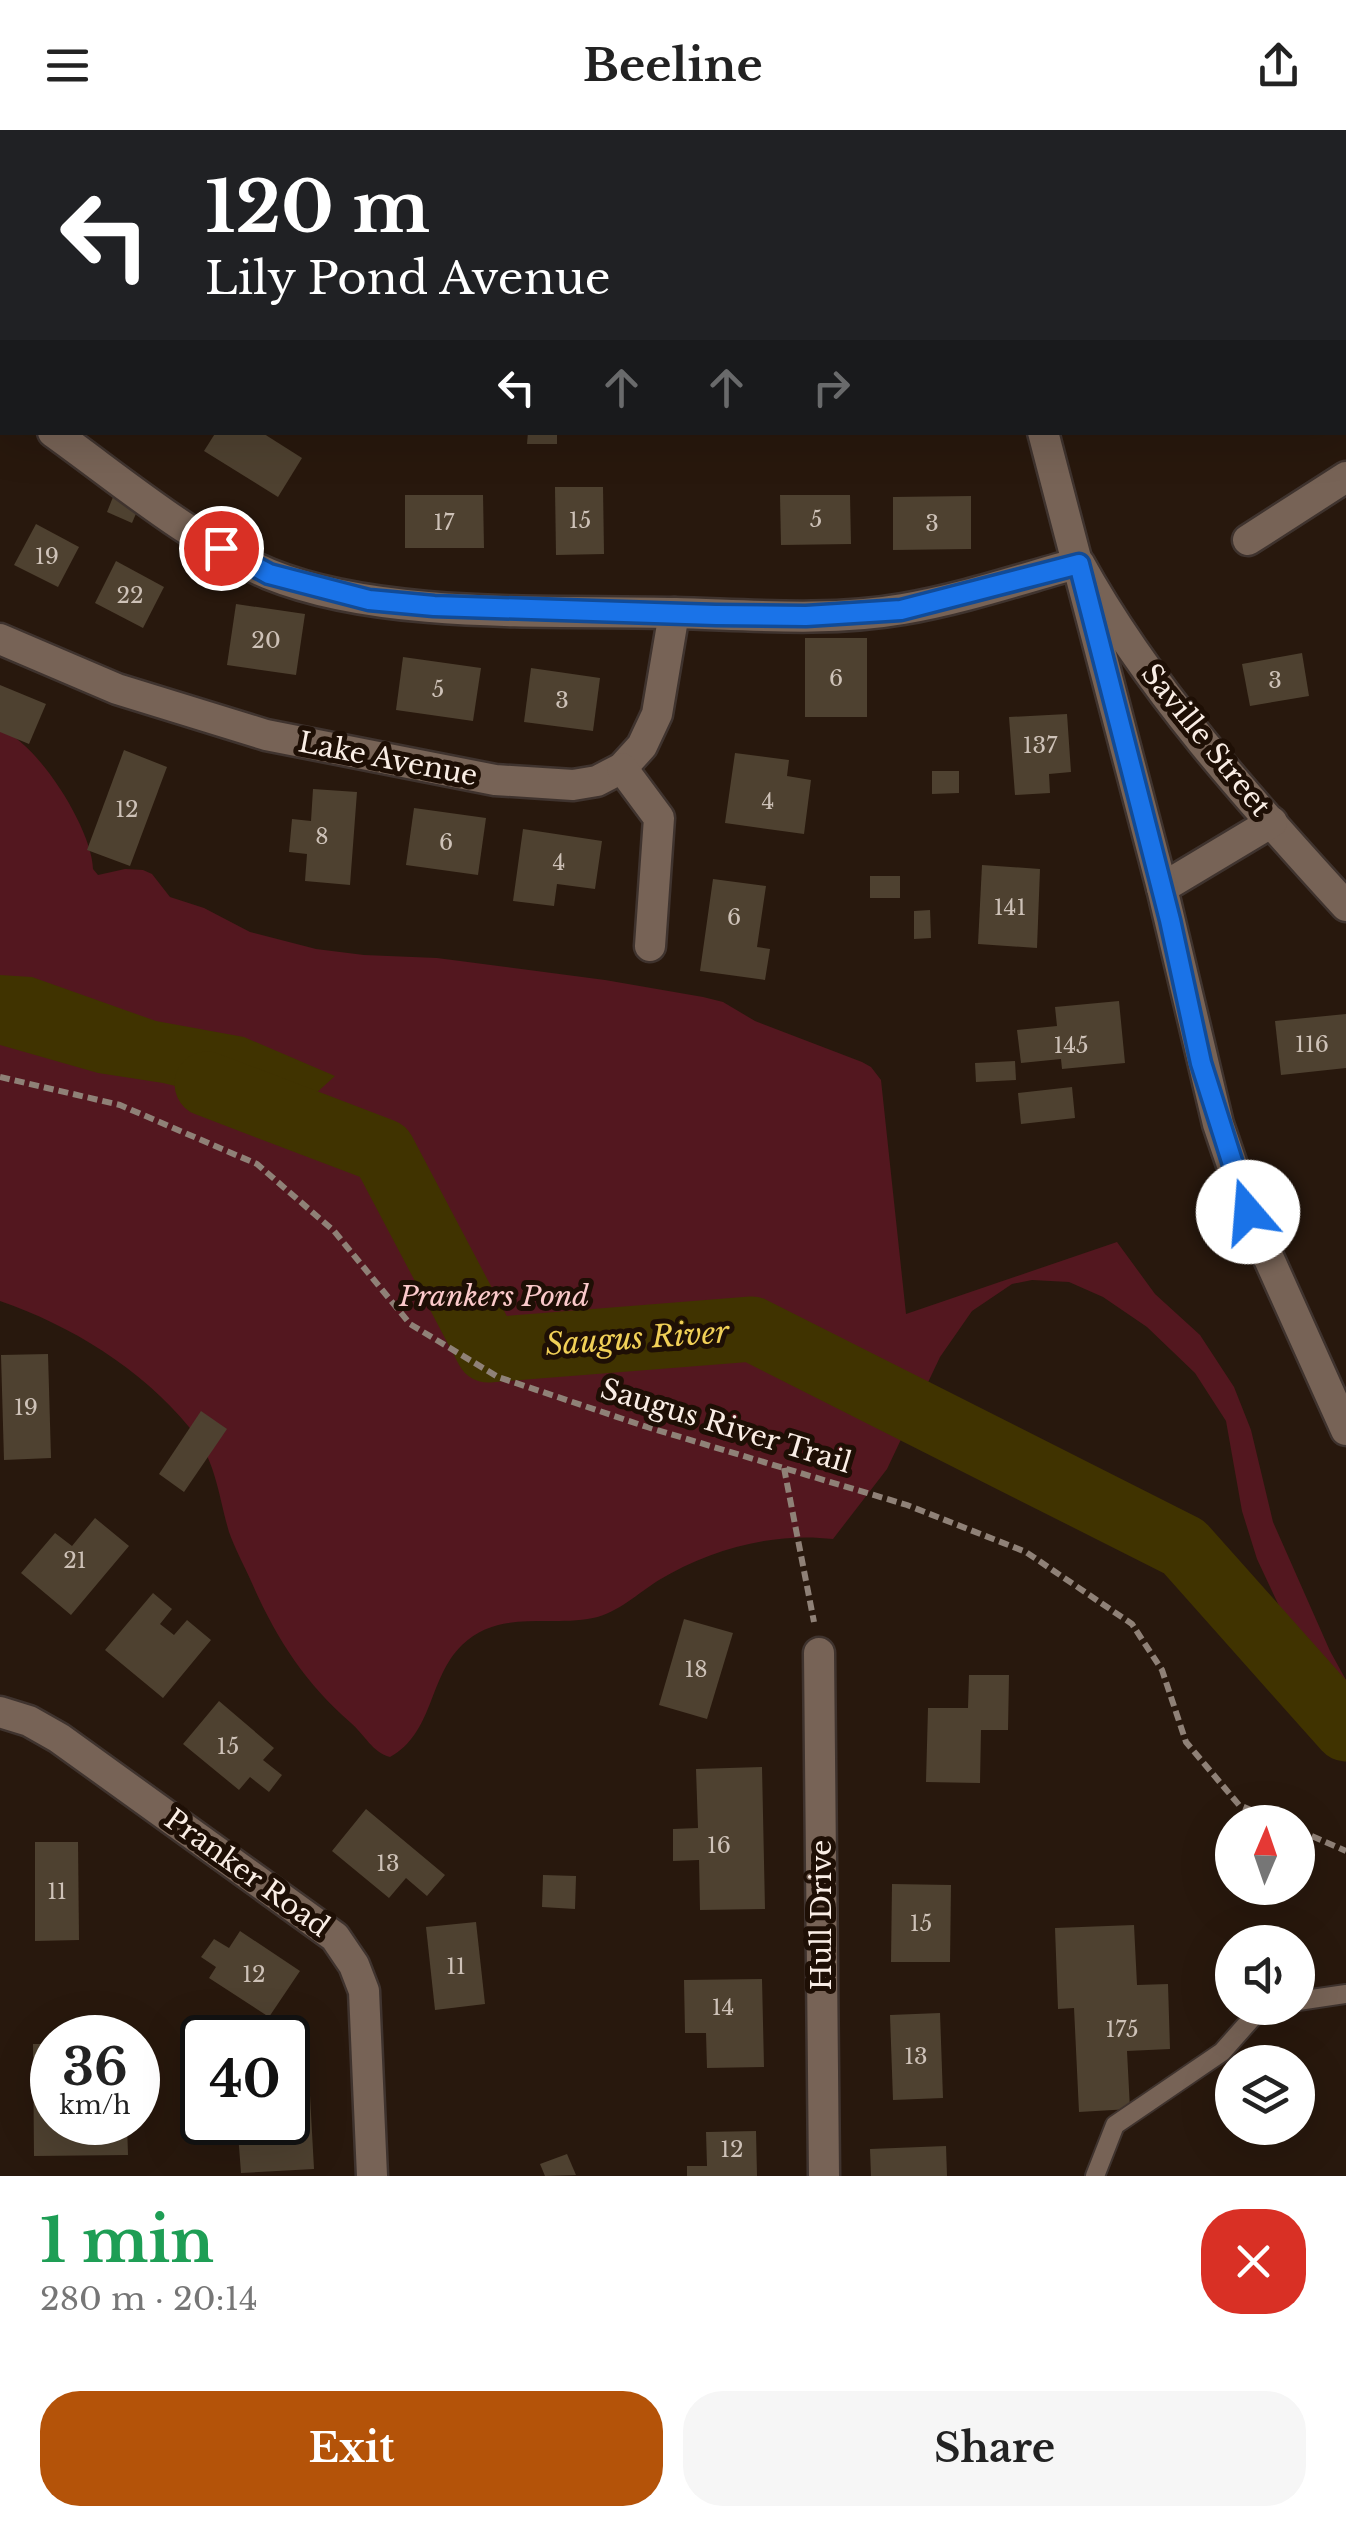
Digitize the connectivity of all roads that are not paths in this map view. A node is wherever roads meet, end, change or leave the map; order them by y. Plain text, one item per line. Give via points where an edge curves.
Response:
1 (57, 435) edge
2 (1045, 435) edge
3 (1346, 477) edge
4 (1248, 540) dead end
5 (1079, 564) junction
6 (674, 613) junction
7 (0, 639) edge
8 (622, 768) junction
9 (1272, 822) junction
10 (1162, 888) junction
11 (1346, 906) edge
12 (650, 946) dead end
13 (1346, 1430) edge
14 (820, 1653) road end
15 (0, 1712) edge
16 (1346, 1994) edge
17 (1315, 1999) edge
18 (1246, 2025) edge
19 (372, 2176) edge
20 (824, 2176) edge
21 (1095, 2176) edge

1 - 6 street via 269,574 369,600
2 - 5 street
3 - 4 street
5 - 6 street via 901,610
5 - 9 street, Saville Street via 1108,616
5 - 10 street
6 - 8 street via 657,714
7 - 8 street, Lake Avenue via 117,689 319,748 541,785 597,781
8 - 12 street via 660,818
9 - 10 street
9 - 11 street, Saville Street
10 - 13 street via 1218,1124 1248,1212
14 - 20 street, Hull Drive
15 - 19 street, Pranker Road via 60,1738 335,1937 364,1990
16 - 17 lane
18 - 21 lane via 1222,2052 1116,2125

